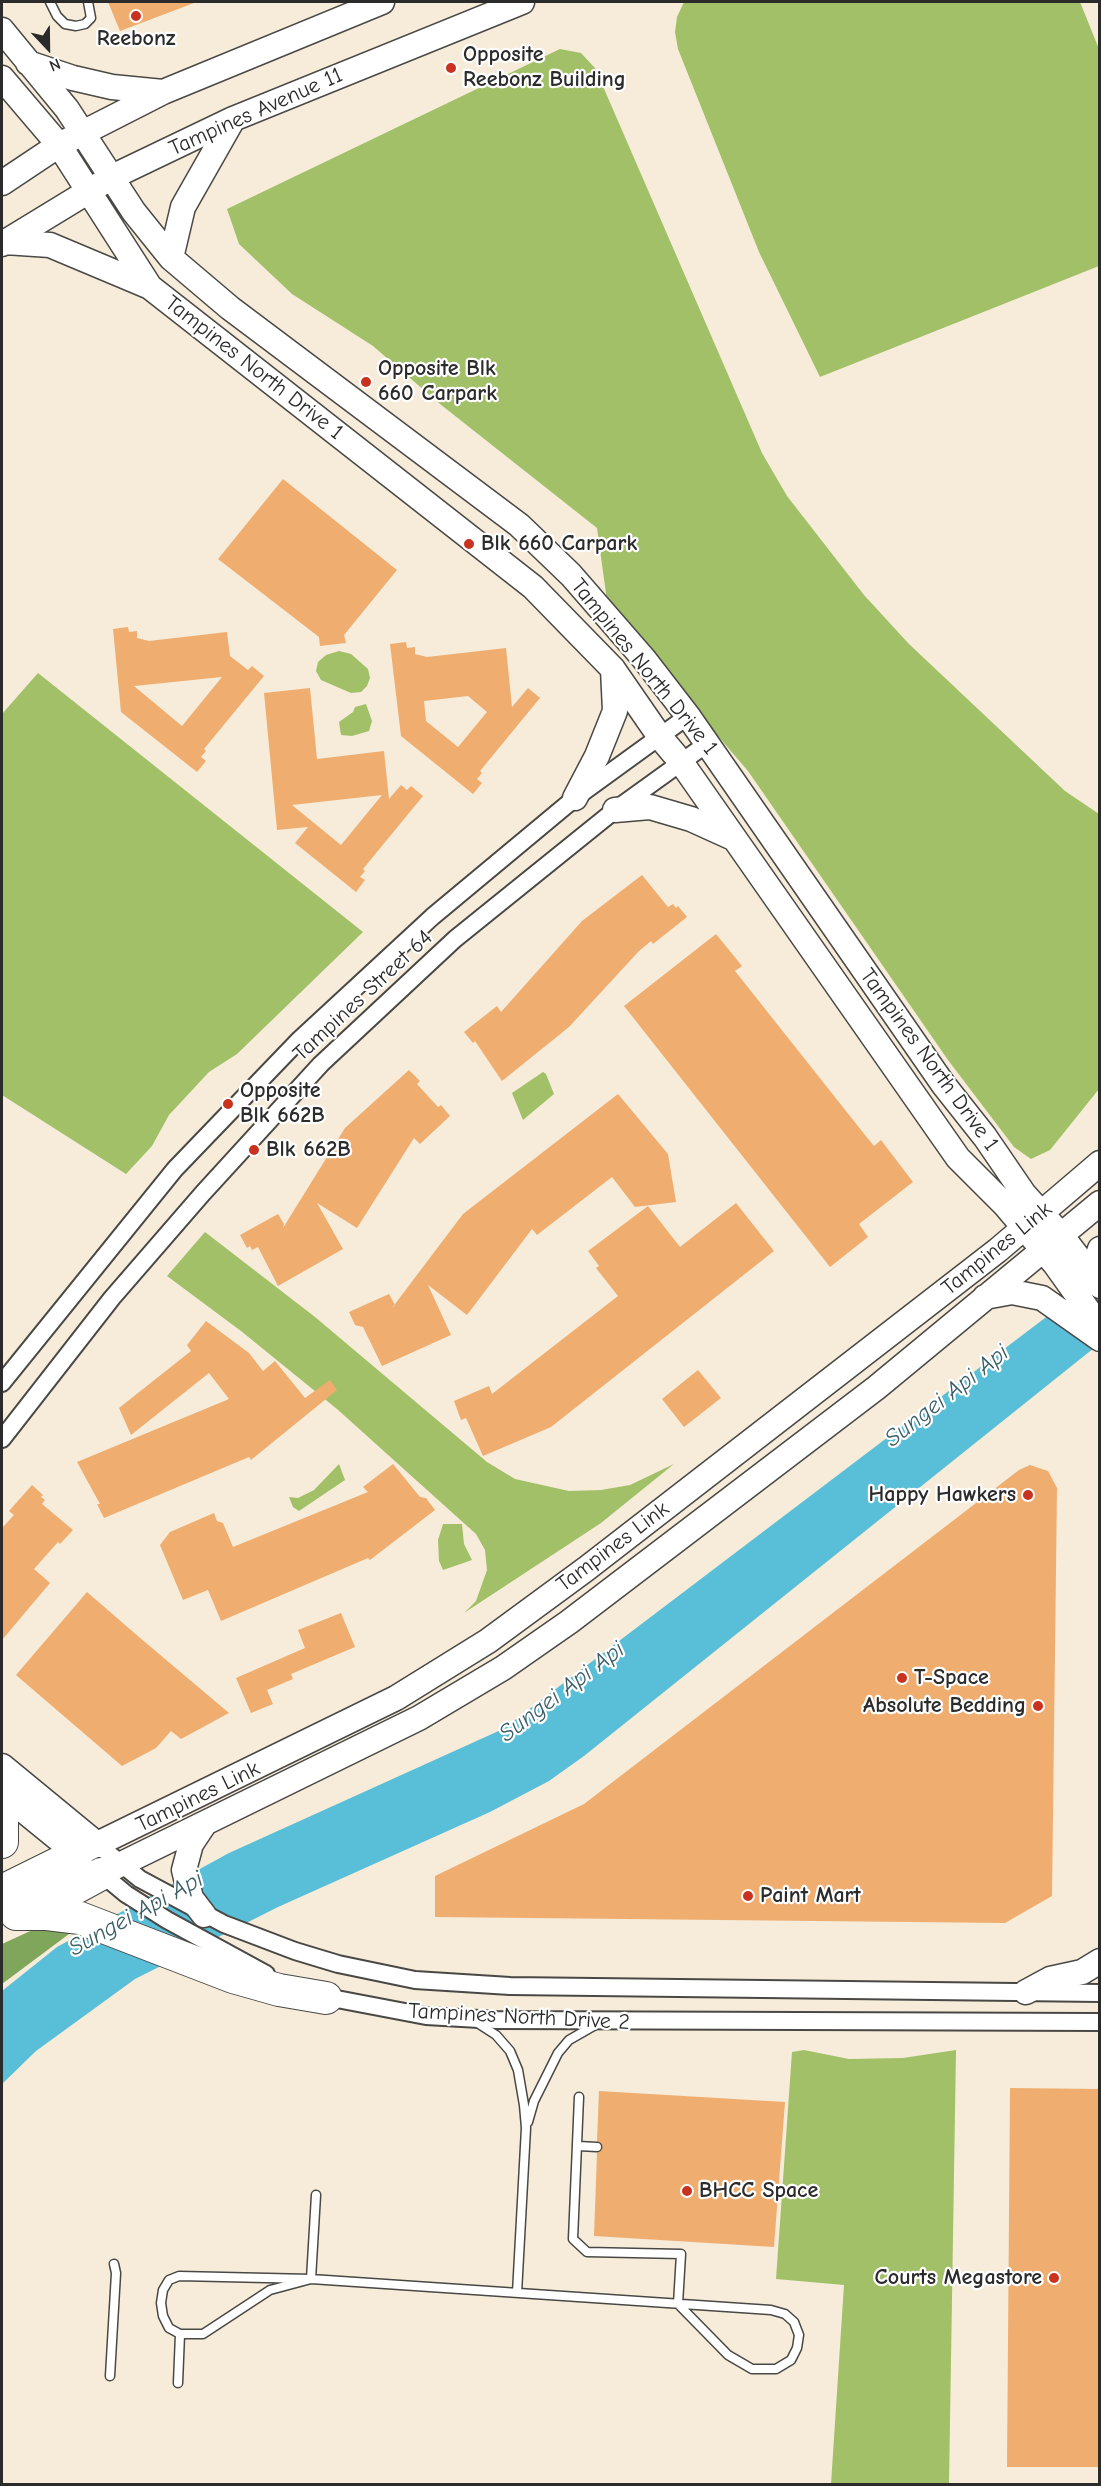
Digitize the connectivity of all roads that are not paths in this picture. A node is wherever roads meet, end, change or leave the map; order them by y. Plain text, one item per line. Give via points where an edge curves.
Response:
1 (50, 2) edge
2 (88, 2) edge
3 (382, 2) edge
4 (522, 2) edge
5 (2, 30) edge
6 (27, 63) junction
7 (2, 78) edge
8 (163, 92) junction
9 (233, 119) junction
10 (83, 134) junction
11 (59, 145) junction
12 (112, 177) junction
13 (2, 183) edge
14 (89, 190) junction
15 (3, 243) edge
16 (171, 258) junction
17 (150, 287) junction
18 (613, 669) junction
19 (688, 716) junction
20 (660, 737) junction
21 (708, 743) junction
22 (681, 762) junction
23 (575, 798) junction
24 (615, 810) junction
25 (733, 838) junction
26 (1100, 1163) edge
27 (1100, 1203) edge
28 (1042, 1212) junction
29 (1023, 1229) junction
30 (1061, 1235) junction
31 (1100, 1249) edge
32 (1044, 1251) junction
33 (1099, 1285) edge
34 (984, 1297) junction
35 (1100, 1327) edge
36 (1100, 1339) edge
37 (2, 1383) edge
38 (2, 1439) edge
39 (503, 1668) junction
40 (432, 1677) junction
41 (2, 1766) edge
42 (2, 1793) edge
43 (2, 1810) edge
44 (203, 1826) junction
45 (2, 1842) edge
46 (100, 1860) junction
47 (6, 1909) edge
48 (204, 1915) junction
49 (207, 1956) junction
50 (1100, 1961) edge
51 (1026, 1992) junction
52 (1100, 1993) edge
53 (326, 1998) joint
54 (467, 2019) junction
55 (600, 2022) junction
56 (1100, 2022) edge
57 (579, 2097) dead end
58 (526, 2128) junction
59 (578, 2146) junction
60 (597, 2147) dead end
61 (316, 2195) dead end
62 (114, 2264) dead end
63 (311, 2279) junction
64 (517, 2293) junction
65 (678, 2304) junction
66 (180, 2334) junction
67 (110, 2376) dead end
68 (178, 2383) dead end

1 - 2 lane via 65,24 76,26 91,18
3 - 8 street
4 - 9 street, Tampines Avenue 11
5 - 6 street, Tampines North Drive 1
6 - 8 street via 112,87
6 - 10 street, Tampines North Drive 1
7 - 11 street, Tampines North Drive 1
8 - 10 street
9 - 12 street, Tampines Avenue 11
9 - 16 street via 183,207
10 - 11 street
10 - 12 street, Tampines North Drive 1
11 - 13 street
11 - 14 street, Tampines North Drive 1
12 - 14 street, Tampines Avenue 11
12 - 16 street, Tampines North Drive 1
14 - 15 street, Tampines Avenue 11
14 - 17 street, Tampines North Drive 1
15 - 17 street via 50,245
16 - 19 street, Tampines North Drive 1 via 230,308 519,525 571,575
17 - 18 street, Tampines North Drive 1 via 533,587
18 - 20 street, Tampines North Drive 1
18 - 23 street via 615,711
19 - 20 street, Tampines Street 64
19 - 21 street, Tampines North Drive 1
20 - 22 street, Tampines North Drive 1
20 - 23 street, Tampines Street 64
21 - 22 street, Tampines Street 64
21 - 28 street, Tampines North Drive 1 via 943,1084 1024,1194
22 - 24 street, Tampines Street 64
22 - 25 street, Tampines North Drive 1
23 - 37 street, Tampines Street 64 via 432,917 300,1038 175,1169
24 - 25 street via 650,807 691,819
24 - 38 street, Tampines Street 64 via 455,939 321,1064 119,1290
25 - 29 street, Tampines North Drive 1 via 958,1158
26 - 28 street, Tampines Link
27 - 30 street, Tampines Link
28 - 29 street, Tampines Link
28 - 30 street, Tampines North Drive 1
29 - 32 street, Tampines North Drive 1
29 - 40 street, Tampines Link via 577,1575
30 - 32 street, Tampines Link
30 - 33 street, Tampines North Drive 1
31 - 33 street via 1095,1264
32 - 34 street, Tampines Link
32 - 35 street, Tampines North Drive 1
34 - 36 street via 1012,1292 1042,1298
34 - 39 street, Tampines Link via 779,1463
39 - 40 street via 444,1685
39 - 44 street, Tampines Link via 419,1718
40 - 46 street, Tampines Link
41 - 46 street, Tampines North Drive 2
42 - 46 street, Tampines North Drive 2
43 - 45 highway
44 - 46 street, Tampines Link
44 - 48 street via 191,1844 184,1870 191,1898
46 - 47 highway via 66,1893
46 - 48 street, Tampines North Drive 2
46 - 49 street, Tampines North Drive 2 via 126,1894
47 - 49 highway via 80,1918
48 - 51 street, Tampines North Drive 2 via 251,1935 359,1969 449,1983
49 - 53 highway via 279,1990
50 - 51 street via 1082,1972 1050,1979
51 - 52 street, Tampines North Drive 2
53 - 54 street, Tampines North Drive 2 via 426,2016
54 - 55 street, Tampines North Drive 2
54 - 58 lane via 487,2027 510,2050 518,2070
55 - 56 street, Tampines North Drive 2
55 - 58 lane via 570,2040 558,2053 534,2101
57 - 59 lane
58 - 64 lane
59 - 60 lane
59 - 65 lane via 573,2239 587,2252 681,2254
61 - 63 lane
62 - 67 lane
63 - 64 lane
63 - 66 lane via 270,2290 203,2334
63 - 66 lane via 179,2276 169,2280 160,2302 169,2328
64 - 65 lane
65 - 65 lane via 785,2314 794,2322 799,2335 797,2348 791,2360 776,2369 752,2369 728,2355
66 - 68 lane

